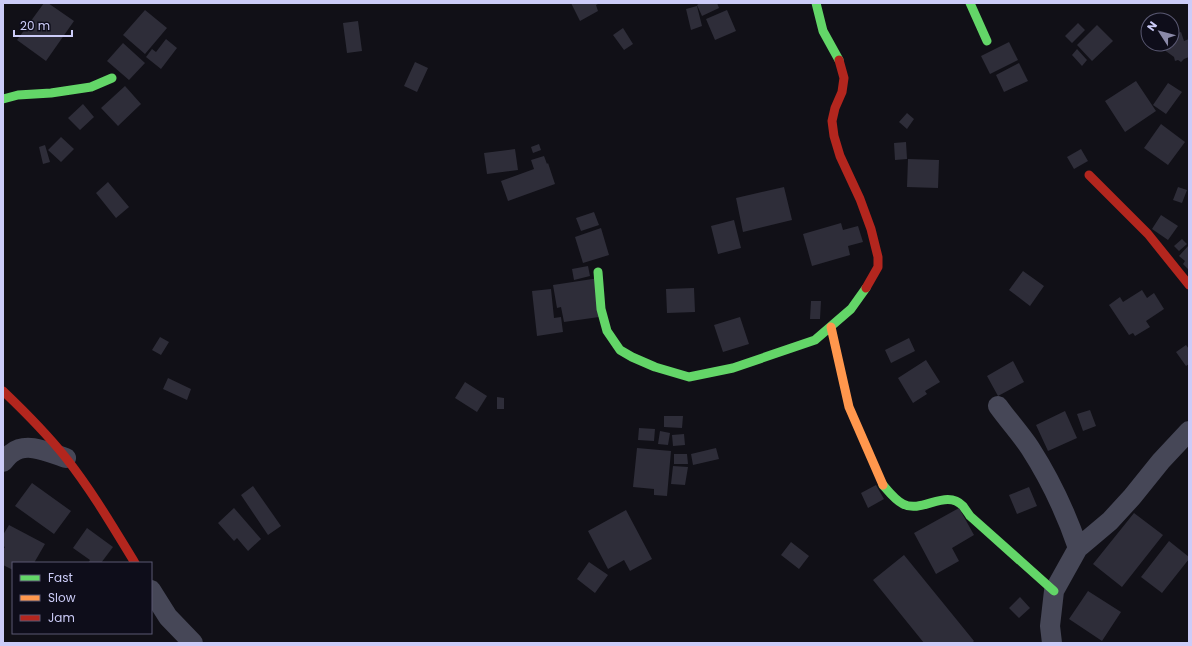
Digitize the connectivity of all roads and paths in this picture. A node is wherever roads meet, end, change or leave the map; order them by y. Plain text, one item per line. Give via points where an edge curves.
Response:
1 (816, 3) edge
2 (970, 3) edge
3 (987, 41) dead end
4 (112, 78) dead end
5 (3, 99) edge
6 (1089, 175) dead end
7 (598, 272) dead end
8 (1189, 285) edge
9 (831, 327) junction
10 (3, 391) edge
11 (998, 406) dead end
12 (1189, 431) edge
13 (66, 458) junction
14 (3, 462) edge
15 (1078, 548) junction
16 (134, 562) edge
17 (1054, 591) junction
18 (152, 592) edge
19 (193, 643) edge
20 (1052, 643) edge

1 - 9 street via 823,31 839,59 844,78 832,121 834,136 840,156 860,199 878,257 878,267 869,284 851,309
2 - 3 street
4 - 5 street via 91,87
6 - 8 street via 1148,234
7 - 9 street via 601,309 607,331 620,350 654,367 689,376 733,368 815,340
9 - 17 street via 849,407 883,485 893,497 914,507 939,500 954,501 962,505 970,516
10 - 13 street
11 - 15 street via 1030,448 1054,489
12 - 15 street via 1160,461 1110,521
13 - 14 street via 24,447 12,452
13 - 16 street via 104,510
15 - 17 street
17 - 20 street via 1050,626
18 - 19 street via 168,617

